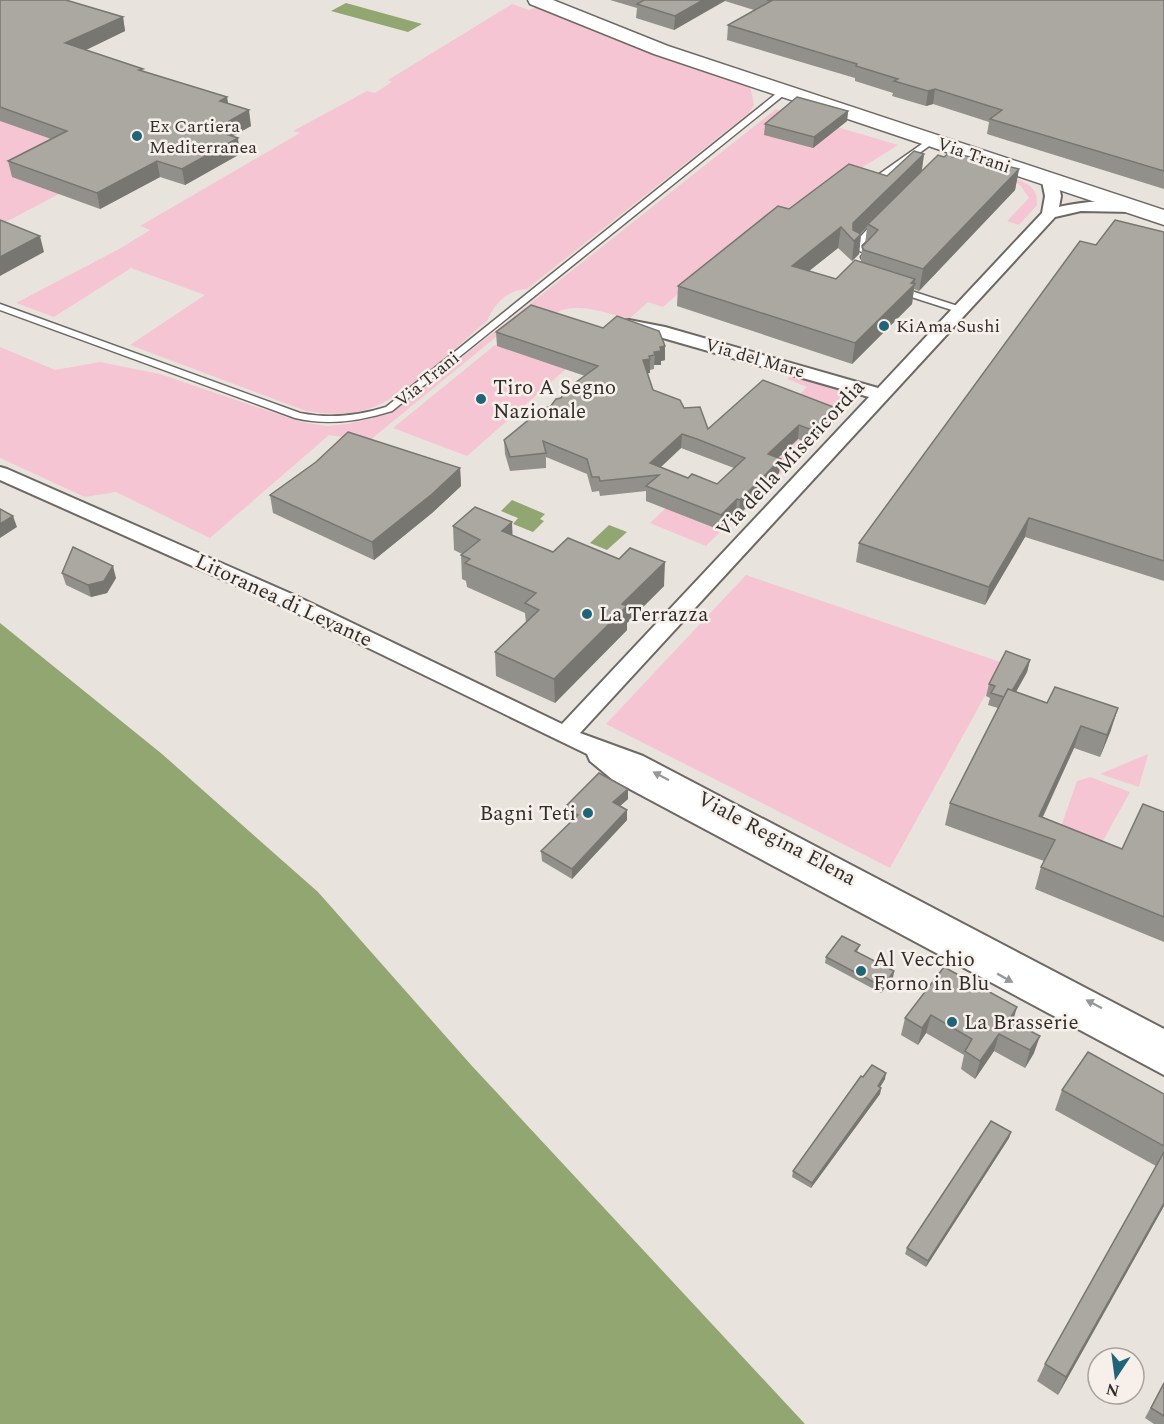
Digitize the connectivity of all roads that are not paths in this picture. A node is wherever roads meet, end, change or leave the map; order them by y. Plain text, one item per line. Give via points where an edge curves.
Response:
1 (537, 0) edge
2 (785, 91) junction
3 (932, 141) junction
4 (1050, 181) junction
5 (871, 183) edge
6 (1133, 207) junction
7 (888, 214) edge
8 (1050, 214) junction
9 (1164, 218) edge
10 (855, 266) edge
11 (893, 288) edge
12 (0, 307) edge
13 (961, 310) junction
14 (627, 325) edge
15 (882, 395) junction
16 (0, 473) edge
17 (565, 735) junction
18 (1121, 1030) junction
19 (1164, 1042) edge
20 (1164, 1063) edge

1 - 2 main road, Via Trani via 661,50
2 - 3 main road, Via Trani
2 - 12 lane, Via Trani via 389,409 370,416 332,420 298,416
3 - 4 main road, Via Trani via 958,155
3 - 5 lane
4 - 6 main road, Via Trani
4 - 8 street
6 - 8 street via 1081,206
6 - 9 main road, Via Trani
7 - 10 lane via 855,247 869,252
8 - 13 street, Via della Misericordia
11 - 13 lane
13 - 15 street, Via della Misericordia
14 - 15 street, Via del Mare
15 - 17 street, Via della Misericordia
16 - 17 street, Litoranea di Levante via 287,600
17 - 18 street, Viale Regina Elena via 587,746 621,774 959,943
18 - 19 street, Viale Regina Elena
18 - 20 street, Viale Regina Elena

